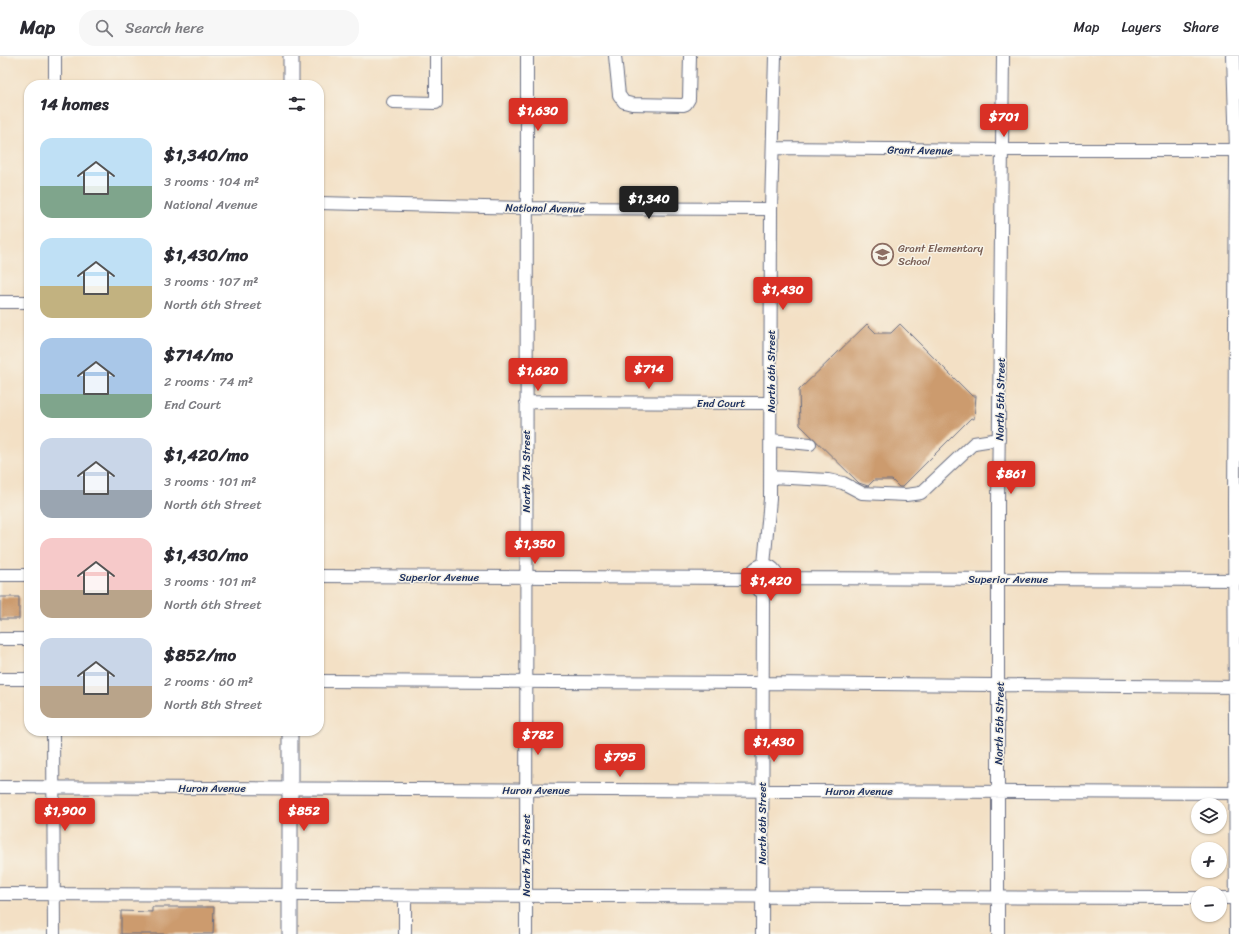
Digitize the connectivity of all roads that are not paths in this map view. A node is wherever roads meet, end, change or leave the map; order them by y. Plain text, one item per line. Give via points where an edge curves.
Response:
1 (55, 56) edge
2 (291, 56) edge
3 (436, 56) edge
4 (527, 56) edge
5 (616, 56) edge
6 (690, 56) edge
7 (774, 56) edge
8 (1003, 56) edge
9 (1233, 56) edge
10 (55, 80) edge
11 (291, 80) edge
12 (394, 102) dead end
13 (773, 148) junction
14 (1002, 150) junction
15 (1236, 150) junction
16 (324, 203) edge
17 (526, 208) junction
18 (771, 209) junction
19 (1237, 230) edge
20 (0, 302) edge
21 (24, 302) edge
22 (526, 402) junction
23 (771, 403) junction
24 (999, 439) junction
25 (771, 440) junction
26 (810, 444) dead end
27 (771, 477) junction
28 (764, 565) junction
29 (0, 575) edge
30 (24, 575) edge
31 (324, 576) edge
32 (527, 577) junction
33 (751, 578) junction
34 (777, 578) junction
35 (999, 579) junction
36 (1237, 580) edge
37 (763, 591) junction
38 (0, 639) edge
39 (24, 639) edge
40 (0, 679) edge
41 (24, 679) edge
42 (324, 681) edge
43 (526, 682) junction
44 (762, 683) junction
45 (999, 684) junction
46 (1236, 687) edge
47 (53, 736) edge
48 (290, 736) edge
49 (0, 787) edge
50 (53, 788) junction
51 (291, 788) junction
52 (526, 790) junction
53 (762, 790) junction
54 (998, 792) junction
55 (1238, 793) edge
56 (0, 894) edge
57 (53, 895) junction
58 (290, 895) junction
59 (405, 896) junction
60 (526, 897) junction
61 (762, 897) junction
62 (998, 898) junction
63 (1191, 898) edge
64 (1227, 898) edge
65 (1238, 898) edge
66 (54, 934) edge
67 (290, 934) edge
68 (405, 934) edge
69 (526, 934) edge
70 (762, 934) edge
71 (998, 934) edge
72 (1236, 934) edge

1 - 10 street
2 - 11 main road
3 - 12 street via 436,103
4 - 17 street, North 7th Street
5 - 6 street via 619,95 624,102 683,105 689,99
7 - 13 street, North 6th Street
8 - 14 street, North 5th Street
9 - 15 street
13 - 14 street, Grant Avenue
13 - 18 street, North 6th Street
14 - 15 street, Grant Avenue
14 - 24 street, North 5th Street
15 - 19 street
16 - 17 street, National Avenue
17 - 18 street, National Avenue
17 - 22 street, North 7th Street
18 - 23 street, North 6th Street
19 - 36 street
20 - 21 street
22 - 23 street, End Court
22 - 32 street, North 7th Street
23 - 25 street, North 6th Street
24 - 27 street via 974,443 921,493 862,493 843,483 828,480
24 - 35 street, North 5th Street
25 - 26 street
25 - 27 street, North 6th Street
27 - 28 street, North 6th Street
28 - 33 street via 756,567
28 - 34 street via 774,570
29 - 30 street
31 - 32 street, Superior Avenue
32 - 33 street, Superior Avenue
32 - 43 street, North 7th Street
33 - 37 street via 756,588
34 - 35 street, Superior Avenue
34 - 37 street via 774,586
35 - 36 street, Superior Avenue
35 - 45 street, North 5th Street
36 - 46 street
37 - 44 street, North 6th Street
38 - 39 street
40 - 41 street
42 - 43 street
43 - 44 street
43 - 52 street, North 7th Street
44 - 45 street
44 - 53 street, North 6th Street
45 - 46 street
45 - 54 street, North 5th Street
46 - 55 street
47 - 50 street
48 - 51 main road
49 - 50 street, Huron Avenue
50 - 51 street, Huron Avenue
50 - 57 street
51 - 52 street, Huron Avenue
51 - 58 main road
52 - 53 street, Huron Avenue
52 - 60 street, North 7th Street
53 - 54 street, Huron Avenue
53 - 61 street, North 6th Street
54 - 55 street, Huron Avenue
54 - 62 street, North 5th Street
55 - 65 street
56 - 57 street
57 - 58 street
57 - 66 street
58 - 59 street
58 - 67 main road
59 - 60 street
59 - 68 street
60 - 61 street
60 - 69 street, North 7th Street
61 - 62 street
61 - 70 street, North 6th Street
62 - 63 street
62 - 71 street, North 5th Street
64 - 65 street
65 - 72 street

